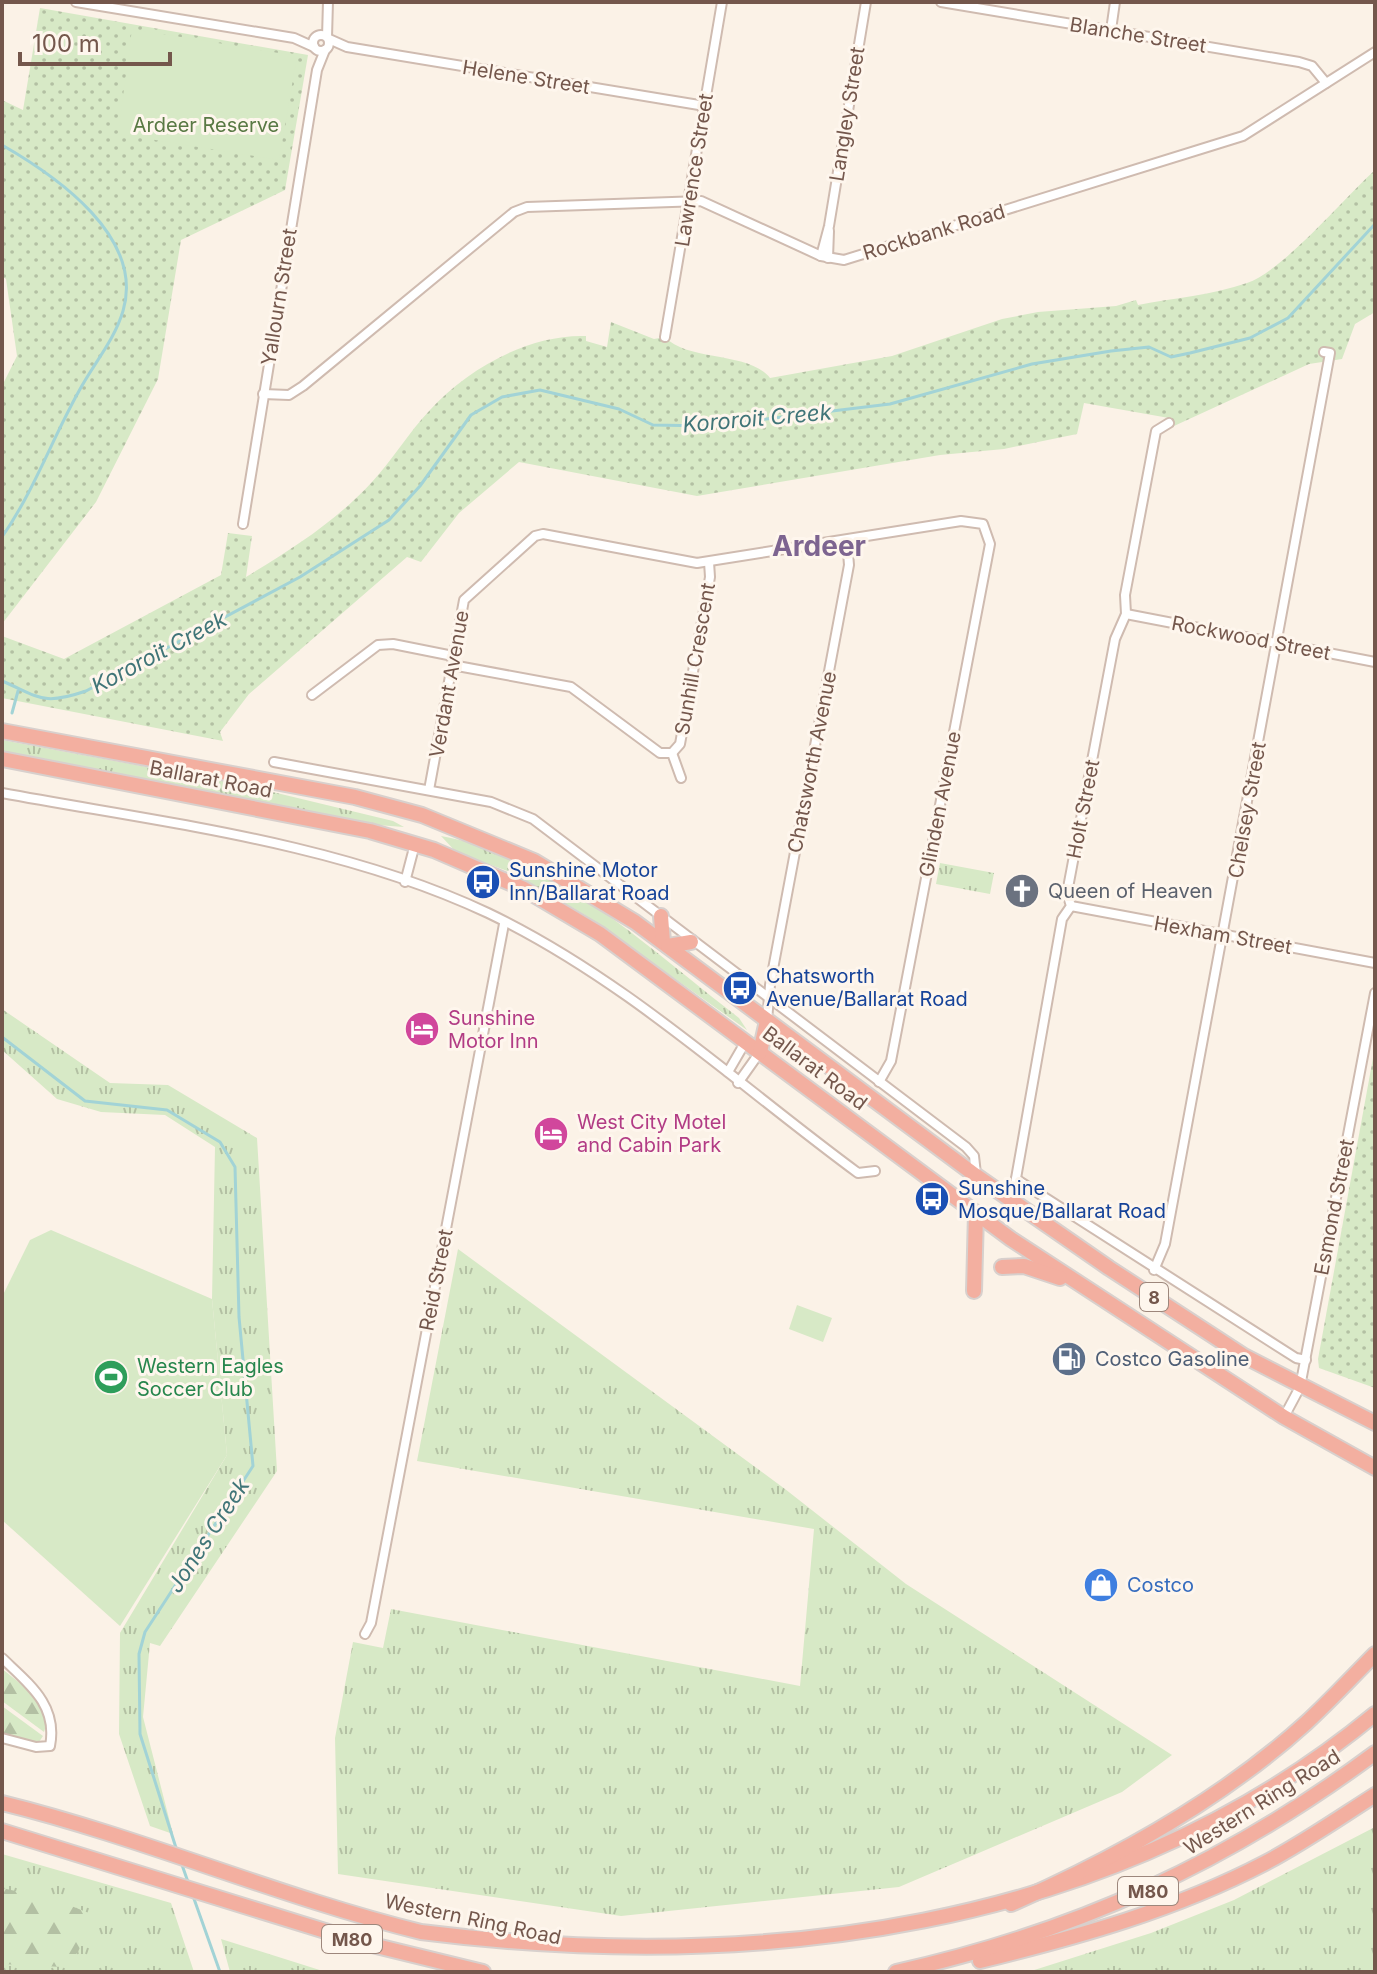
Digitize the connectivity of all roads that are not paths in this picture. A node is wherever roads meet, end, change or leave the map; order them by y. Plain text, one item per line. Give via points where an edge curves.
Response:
1 (76, 2) edge
2 (328, 2) edge
3 (722, 2) edge
4 (866, 2) edge
5 (941, 2) edge
6 (1115, 2) edge
7 (326, 17) junction
8 (1111, 30) junction
9 (316, 36) junction
10 (294, 38) junction
11 (323, 45) junction
12 (1375, 52) edge
13 (1326, 83) junction
14 (705, 106) junction
15 (689, 201) junction
16 (824, 257) junction
17 (665, 337) dead end
18 (1324, 352) dead end
19 (264, 390) junction
20 (1169, 423) dead end
21 (243, 524) dead end
22 (983, 524) joint
23 (847, 540) junction
24 (709, 562) junction
25 (1126, 614) junction
26 (1277, 643) junction
27 (453, 660) junction
28 (1375, 662) edge
29 (312, 695) dead end
30 (2, 731) edge
31 (672, 753) junction
32 (2, 759) edge
33 (274, 762) dead end
34 (681, 778) dead end
35 (429, 790) junction
36 (2, 793) edge
37 (422, 815) junction
38 (415, 844) junction
39 (405, 882) junction
40 (1071, 906) junction
41 (661, 916) junction
42 (504, 924) junction
43 (1224, 935) junction
44 (691, 942) junction
45 (665, 944) junction
46 (1375, 963) edge
47 (1375, 993) edge
48 (766, 996) junction
49 (762, 1018) junction
50 (746, 1041) junction
51 (760, 1052) junction
52 (728, 1072) junction
53 (879, 1082) junction
54 (738, 1083) junction
55 (875, 1171) dead end
56 (975, 1175) junction
57 (1016, 1179) junction
58 (1012, 1201) junction
59 (976, 1213) junction
60 (1002, 1267) dead end
61 (1154, 1270) junction
62 (974, 1291) dead end
63 (1093, 1293) junction
64 (1306, 1360) junction
65 (1300, 1387) junction
66 (1284, 1417) junction
67 (1375, 1423) edge
68 (1375, 1468) edge
69 (365, 1634) dead end
70 (1375, 1654) edge
71 (2, 1658) edge
72 (1375, 1714) edge
73 (2, 1738) edge
74 (1375, 1753) edge
75 (1375, 1795) edge
76 (2, 1803) edge
77 (2, 1831) edge
78 (595, 1961) dead end
79 (483, 1972) edge
80 (896, 1972) edge
81 (931, 1972) edge

1 - 10 street, Helene Street
2 - 7 street, Yallourn Street
3 - 14 street, Lawrence Street
4 - 16 street, Langley Street
5 - 8 street, Blanche Street
6 - 8 street
7 - 9 street, Yallourn Street
7 - 11 street, Yallourn Street
8 - 13 street, Blanche Street via 1299,62 1312,66
9 - 10 street, Helene Street
9 - 11 street, Yallourn Street
10 - 11 street, Helene Street
11 - 14 street, Helene Street
11 - 19 street, Yallourn Street
12 - 13 street, Rockbank Road
13 - 16 street, Rockbank Road via 1243,136 844,260
14 - 15 street, Lawrence Street
15 - 16 street via 701,201
15 - 17 street, Lawrence Street
15 - 19 street via 520,209 296,391
18 - 26 street, Chelsey Street via 1330,353
19 - 21 street, Yallourn Street
20 - 25 street, Holt Street via 1156,431 1125,595
22 - 23 street, Verdant Avenue via 961,521
22 - 53 street, Glinden Avenue via 990,544 891,1061
23 - 24 street, Verdant Avenue
23 - 48 street, Chatsworth Avenue via 849,565
24 - 27 street, Verdant Avenue via 535,536 464,600
24 - 31 street, Sunhill Crescent via 680,744
25 - 26 street, Rockwood Street
25 - 40 street, Holt Street via 1115,639 1067,893
26 - 28 street, Rockwood Street
26 - 43 street, Chelsey Street
27 - 29 street, Sunhill Crescent via 378,645
27 - 31 street, Sunhill Crescent via 571,687 660,753
27 - 35 street, Verdant Avenue
30 - 37 highway, Ballarat Road / 8 via 355,797
31 - 34 street, Sunhill Crescent
32 - 38 highway, Ballarat Road / 8 via 345,825
33 - 35 street, Ballarat Road
35 - 41 street, Ballarat Road via 491,802 533,819
36 - 39 street via 268,842
37 - 38 highway
37 - 45 highway, Ballarat Road / 8 via 534,861 599,897
38 - 39 street
38 - 50 highway, Ballarat Road / 8 via 544,899
39 - 42 street
40 - 43 street, Hexham Street
40 - 57 street, Holt Street via 1062,919
41 - 44 street, Ballarat Road
41 - 45 highway
42 - 52 street via 579,964
42 - 69 street, Reid Street
43 - 46 street, Hexham Street
43 - 61 street, Chelsey Street via 1165,1244
44 - 45 highway
44 - 48 street, Ballarat Road
45 - 49 highway, Ballarat Road / 8
47 - 64 street, Esmond Street
48 - 49 street, Chatsworth Avenue
48 - 53 street, Ballarat Road
49 - 50 highway
49 - 51 highway
49 - 56 highway, Ballarat Road / 8
50 - 51 highway, Ballarat Road / 8
50 - 52 street
51 - 54 street
51 - 59 highway, Ballarat Road / 8
52 - 54 street
53 - 56 street, Ballarat Road via 966,1147 974,1156
54 - 55 street via 858,1173
56 - 58 highway, Ballarat Road / 8
57 - 58 street, Holt Street
57 - 61 street
58 - 65 highway, Ballarat Road / 8 via 1244,1356
59 - 62 highway
59 - 63 highway, Ballarat Road / 8
60 - 63 highway via 1034,1268
61 - 64 street
63 - 66 highway, Ballarat Road / 8
64 - 65 street, Esmond Street
65 - 66 street, Esmond Street
65 - 67 highway, Ballarat Road / 8
66 - 68 highway, Ballarat Road / 8
70 - 72 highway, Western Ring Road / M80 via 1305,1724 1214,1794 1056,1884 922,1936 1032,1906 1162,1854 1283,1783
71 - 73 street via 44,1698 53,1730 50,1746
74 - 80 highway, Western Ring Road / M80 via 1247,1840 1125,1902 1016,1941
75 - 81 highway via 1267,1862 1179,1901 1058,1942
76 - 78 highway, Western Ring Road / M80 via 420,1931
77 - 79 highway, M80 via 398,1953

